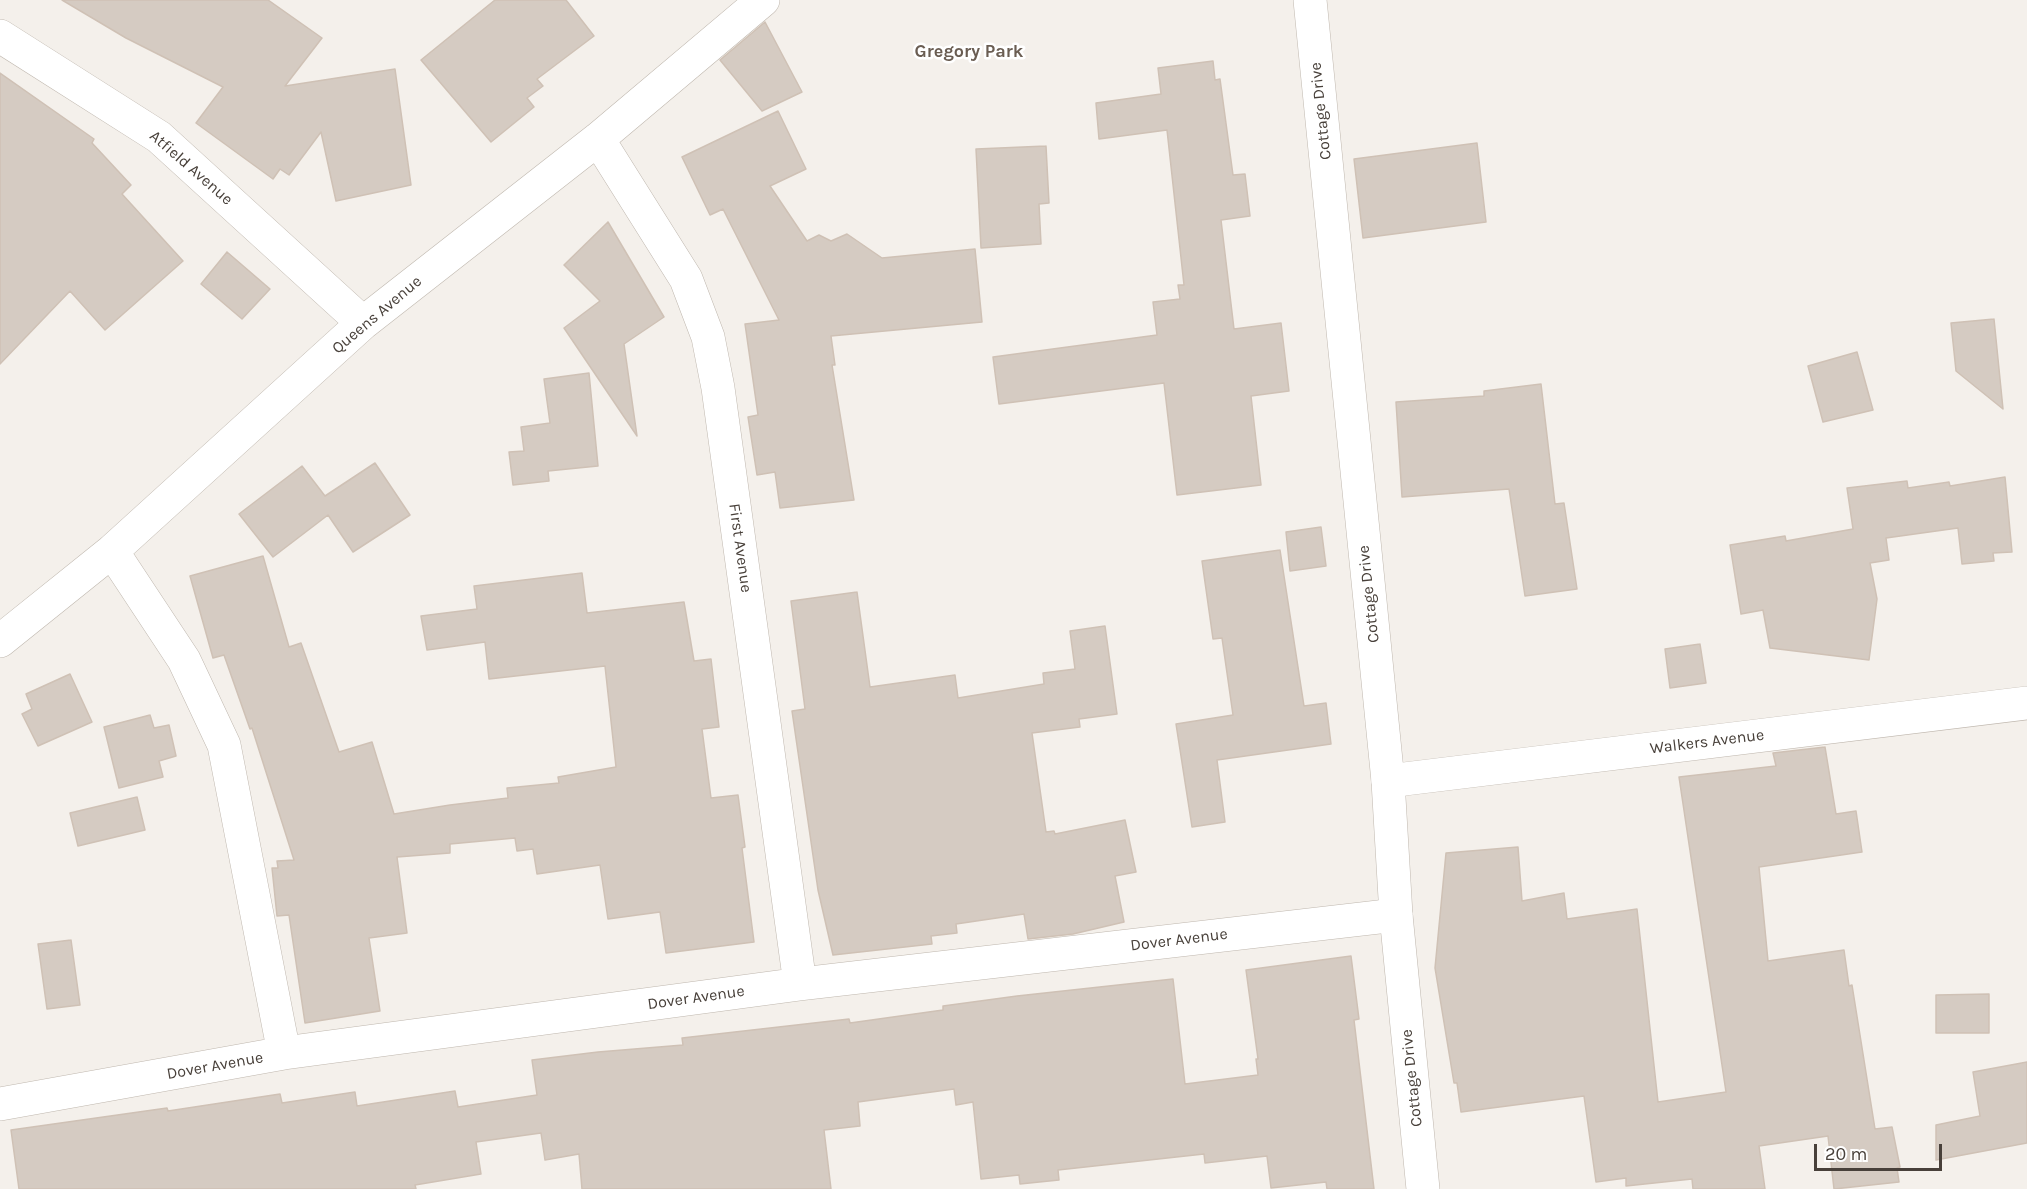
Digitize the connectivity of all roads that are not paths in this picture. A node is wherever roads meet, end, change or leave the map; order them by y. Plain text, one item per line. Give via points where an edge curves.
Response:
1 (763, 0) edge
2 (1310, 0) edge
3 (0, 36) edge
4 (598, 139) junction
5 (363, 323) junction
6 (112, 551) junction
7 (0, 641) edge
8 (2027, 703) edge
9 (1388, 781) junction
10 (1396, 915) junction
11 (800, 984) junction
12 (284, 1053) junction
13 (0, 1104) edge
14 (1423, 1189) edge

1 - 4 street, Queens Avenue
2 - 9 street, Cottage Drive
3 - 5 street, Atfield Avenue via 159,137
4 - 5 street, Queens Avenue
4 - 11 street, First Avenue via 686,279 708,337
5 - 6 street, Queens Avenue
6 - 7 street, Queens Avenue
6 - 12 street via 184,660 224,745
8 - 9 street, Walkers Avenue
9 - 10 street, Cottage Drive
10 - 11 street, Dover Avenue
10 - 14 street, Cottage Drive
11 - 12 street, Dover Avenue
12 - 13 street, Dover Avenue

